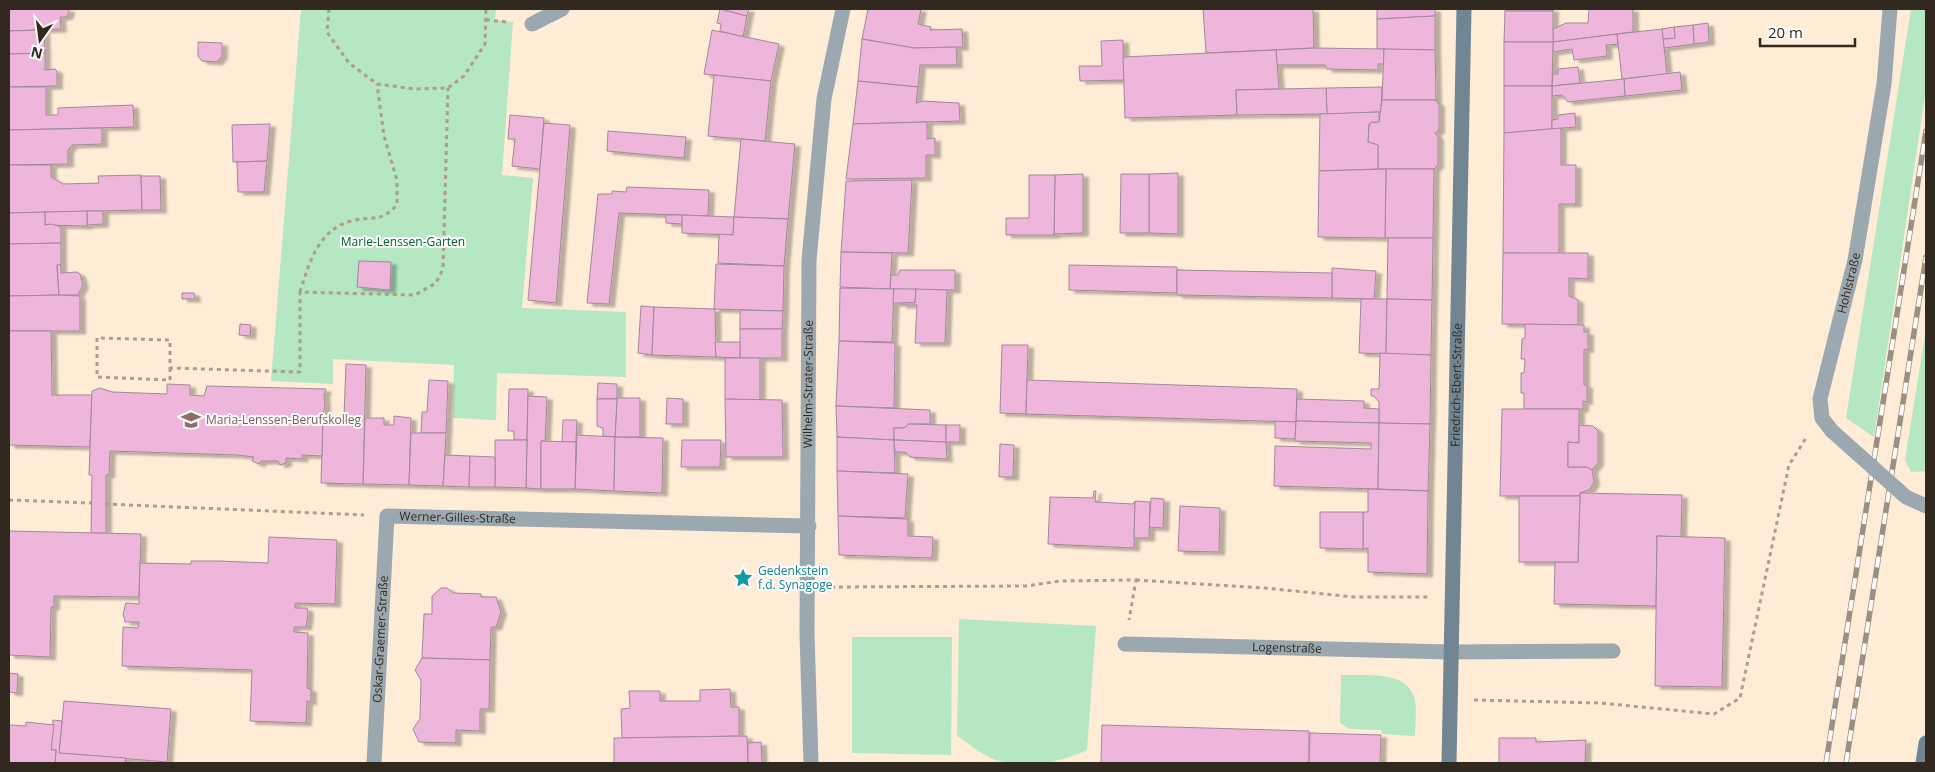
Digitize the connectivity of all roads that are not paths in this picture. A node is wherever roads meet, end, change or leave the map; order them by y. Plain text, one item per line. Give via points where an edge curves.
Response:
1 (562, 9) edge
2 (843, 9) edge
3 (1464, 9) edge
4 (1890, 9) edge
5 (532, 24) dead end
6 (1926, 506) edge
7 (387, 516) joint
8 (809, 526) junction
9 (1125, 644) road end
10 (1613, 651) dead end
11 (1450, 652) junction
12 (1926, 743) edge
13 (374, 763) edge
14 (811, 763) edge
15 (1449, 763) edge
16 (1923, 763) edge

1 - 5 street
2 - 8 street, Wilhelm-Strater-Straße via 824,99 809,260
3 - 11 main road, Friedrich-Ebert-Straße
4 - 6 street, Hohlstraße, bridge via 1884,84 1855,260 1820,399 1822,418 1832,431 1906,497
7 - 8 street, Werner-Gilles-Straße
7 - 13 street, Oskar-Graemer-Straße
8 - 14 street, Wilhelm-Strater-Straße
9 - 11 street, Logenstraße
10 - 11 street, Logenstraße
11 - 15 main road, Friedrich-Ebert-Straße
12 - 16 main road

